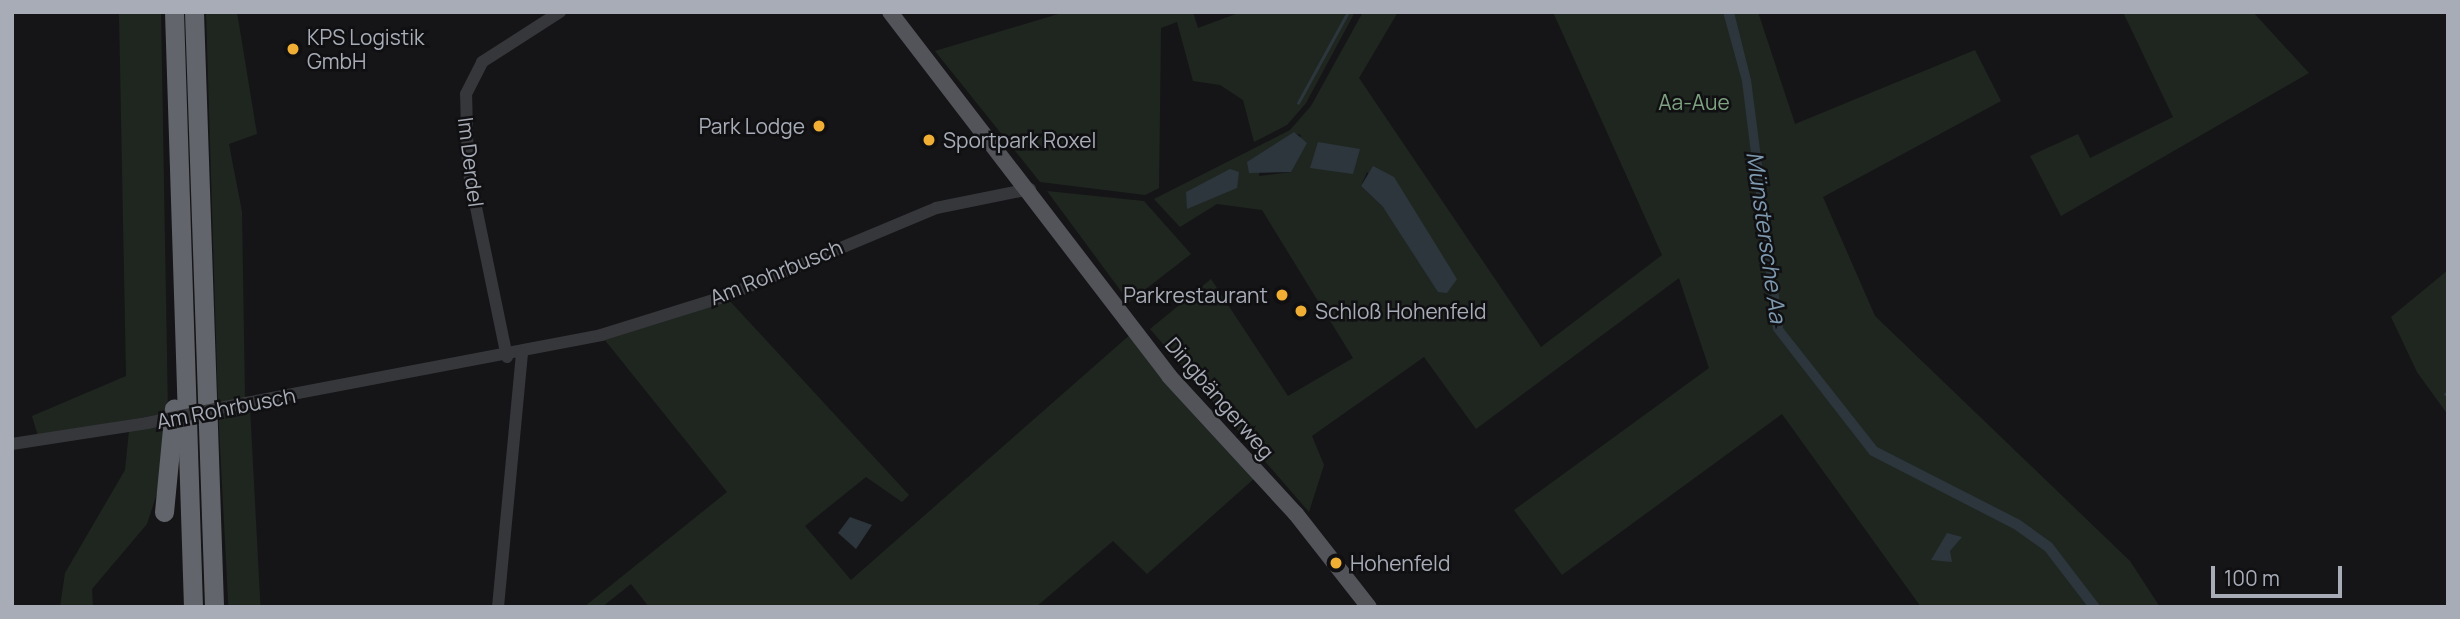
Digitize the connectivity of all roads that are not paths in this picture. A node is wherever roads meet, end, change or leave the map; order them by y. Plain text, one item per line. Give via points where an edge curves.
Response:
1 (174, 12) edge
2 (194, 12) edge
3 (560, 12) edge
4 (890, 12) edge
5 (1030, 189) junction
6 (181, 341) junction
7 (522, 353) junction
8 (507, 357) junction
9 (12, 444) edge
10 (164, 512) dead end
11 (193, 607) edge
12 (214, 607) edge
13 (498, 607) edge
14 (1370, 607) edge

1 - 6 highway
2 - 12 highway
3 - 8 street, Im Derdel via 482,62 466,94 468,168
4 - 5 main road, Dingbängerweg
5 - 7 street, Am Rohrbusch via 936,208 726,296
5 - 14 main road, Dingbängerweg via 1169,376 1296,514
6 - 10 highway
6 - 11 highway
7 - 8 street, Am Rohrbusch
7 - 13 street
8 - 9 street, Am Rohrbusch, bridge

